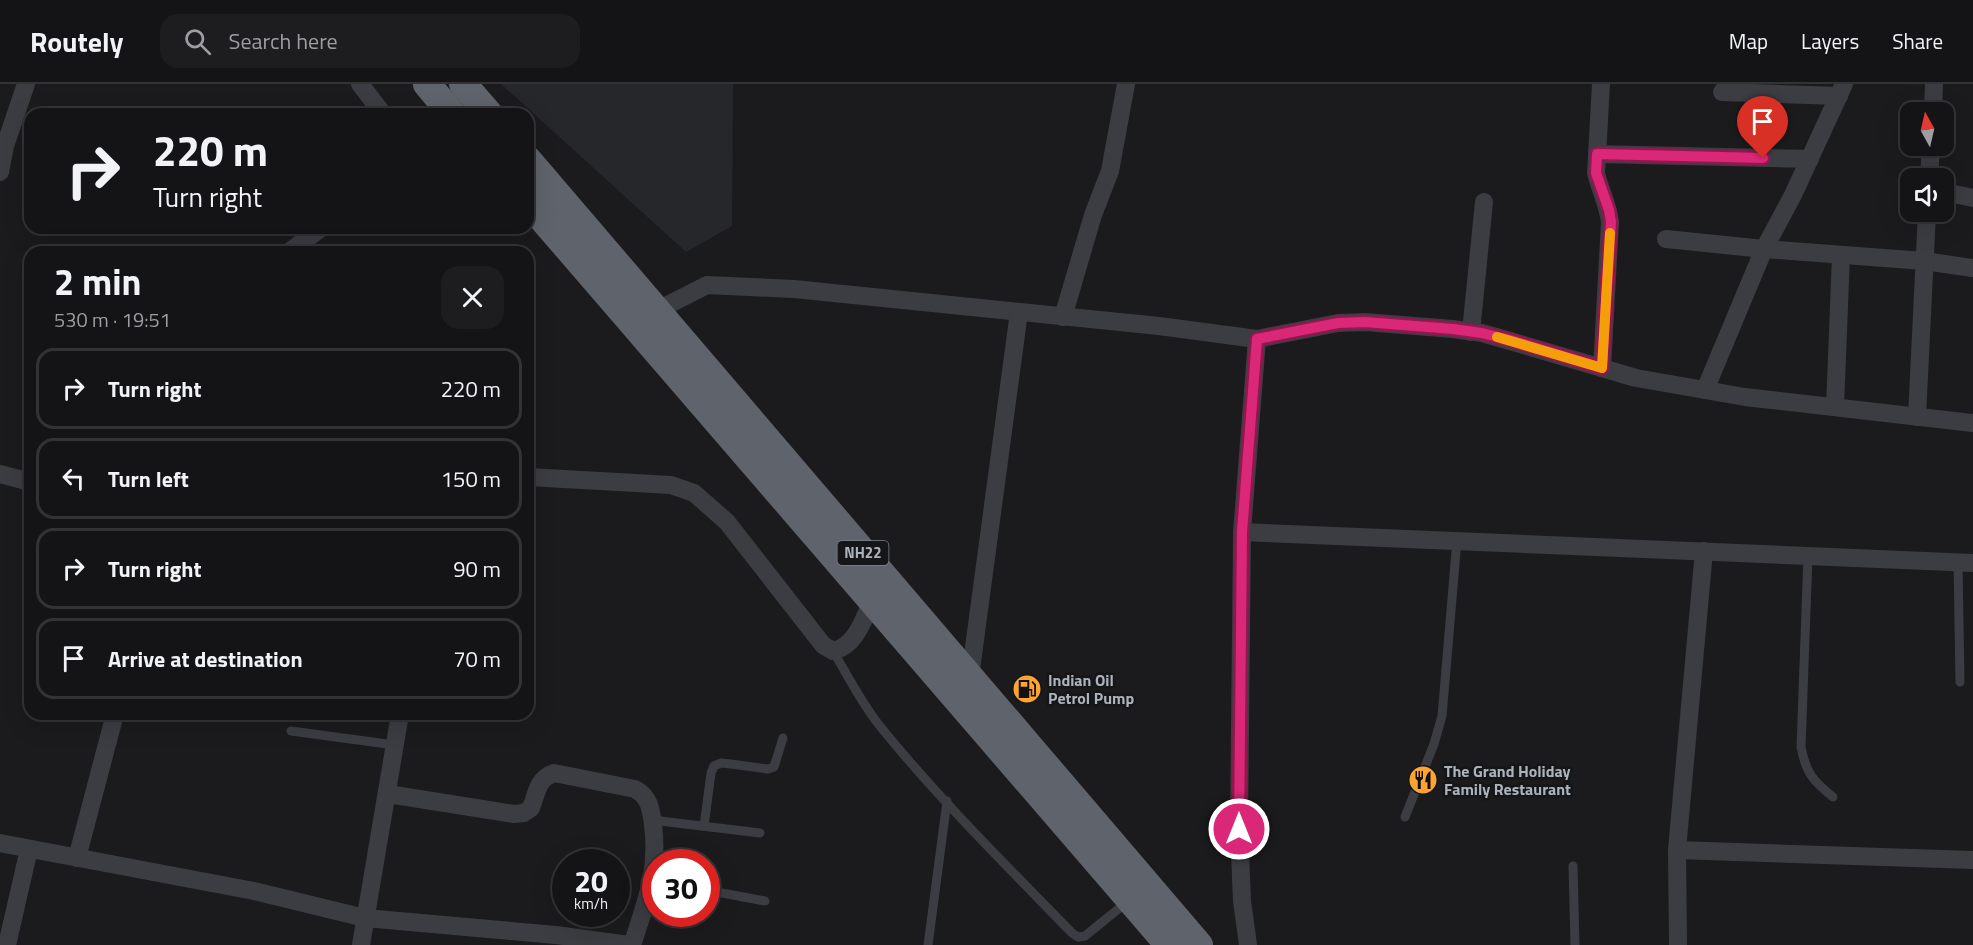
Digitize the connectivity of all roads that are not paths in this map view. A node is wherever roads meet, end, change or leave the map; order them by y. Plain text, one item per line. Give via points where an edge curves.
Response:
1 (26, 84) edge
2 (360, 84) edge
3 (427, 84) edge
4 (463, 84) edge
5 (1126, 84) edge
6 (1601, 84) edge
7 (1934, 84) edge
8 (1841, 90) edge
9 (1722, 92) dead end
10 (1933, 102) edge
11 (378, 108) edge
12 (448, 108) edge
13 (484, 108) edge
14 (1597, 154) junction
15 (1810, 159) junction
16 (534, 167) edge
17 (0, 172) edge
18 (1954, 194) edge
19 (1973, 198) edge
20 (1484, 202) dead end
21 (534, 209) edge
22 (1926, 222) edge
23 (313, 234) edge
24 (1666, 239) dead end
25 (297, 246) edge
26 (1764, 249) junction
27 (1841, 255) junction
28 (1924, 261) junction
29 (1973, 268) edge
30 (656, 311) junction
31 (1019, 312) junction
32 (1063, 317) junction
33 (1472, 332) junction
34 (1257, 339) junction
35 (1602, 368) junction
36 (1705, 390) junction
37 (1835, 407) junction
38 (1917, 417) junction
39 (1973, 423) edge
40 (0, 474) edge
41 (534, 477) edge
42 (24, 480) edge
43 (1242, 532) junction
44 (1457, 540) junction
45 (1704, 551) junction
46 (1808, 556) junction
47 (1966, 562) edge
48 (872, 601) junction
49 (833, 651) junction
50 (970, 677) junction
51 (1960, 682) dead end
52 (113, 720) edge
53 (399, 720) edge
54 (291, 731) dead end
55 (783, 738) dead end
56 (395, 745) junction
57 (388, 794) junction
58 (1833, 797) dead end
59 (946, 801) junction
60 (1405, 817) dead end
61 (652, 820) junction
62 (704, 826) junction
63 (760, 833) dead end
64 (0, 843) edge
65 (29, 849) junction
66 (656, 849) edge
67 (1677, 850) junction
68 (77, 858) junction
69 (1973, 861) edge
70 (1573, 866) dead end
71 (720, 893) edge
72 (1130, 900) junction
73 (765, 901) dead end
74 (642, 913) edge
75 (364, 918) junction
76 (459, 936) edge
77 (542, 940) edge
78 (7, 945) edge
79 (361, 945) edge
80 (630, 945) edge
81 (928, 945) edge
82 (1169, 945) edge
83 (1199, 945) edge
84 (1248, 945) edge
85 (1575, 945) edge
86 (1678, 945) edge

1 - 17 street
2 - 11 street
3 - 12 highway
4 - 13 highway
5 - 32 street via 1110,171
6 - 14 street
7 - 10 street
8 - 9 street
8 - 15 street
14 - 15 street
14 - 35 street via 1596,173 1611,222
15 - 26 street
16 - 30 highway, NH22
18 - 19 street
20 - 33 street
21 - 48 highway, NH22
22 - 28 street
23 - 25 street
24 - 26 street
26 - 27 street
26 - 36 street
27 - 28 street
27 - 37 street
28 - 29 street
28 - 38 street
30 - 31 street via 706,285 794,289
30 - 50 highway, NH22
31 - 32 street
31 - 50 street
32 - 34 street
33 - 34 street via 1356,322
33 - 35 street
34 - 43 street
35 - 36 street
36 - 37 street
37 - 38 street
38 - 39 street
40 - 42 street
41 - 49 street via 671,485 694,493 727,522 823,645
43 - 44 street
43 - 84 street via 1239,829
44 - 45 street
44 - 60 lane via 1442,716
45 - 46 street
45 - 67 street
46 - 47 street
46 - 58 lane via 1801,747 1805,766 1815,782
47 - 51 lane
48 - 49 street via 852,641
48 - 72 highway, NH22
49 - 59 lane via 879,725
50 - 83 highway, NH22
52 - 68 street
53 - 56 street
54 - 56 lane
55 - 62 lane via 774,767 722,763 714,766
56 - 57 street
57 - 61 street via 524,813 531,808 539,784 554,773 635,789 649,801
57 - 75 street
59 - 72 lane via 1078,937 1094,930
59 - 81 lane
61 - 62 lane
61 - 66 street
62 - 63 lane
64 - 65 street
65 - 68 street
65 - 78 street
67 - 69 street
67 - 86 street
68 - 75 street via 254,891
70 - 85 lane
71 - 73 lane
72 - 82 highway, NH22
74 - 80 street
75 - 76 street
75 - 79 street
76 - 77 street
77 - 80 street

